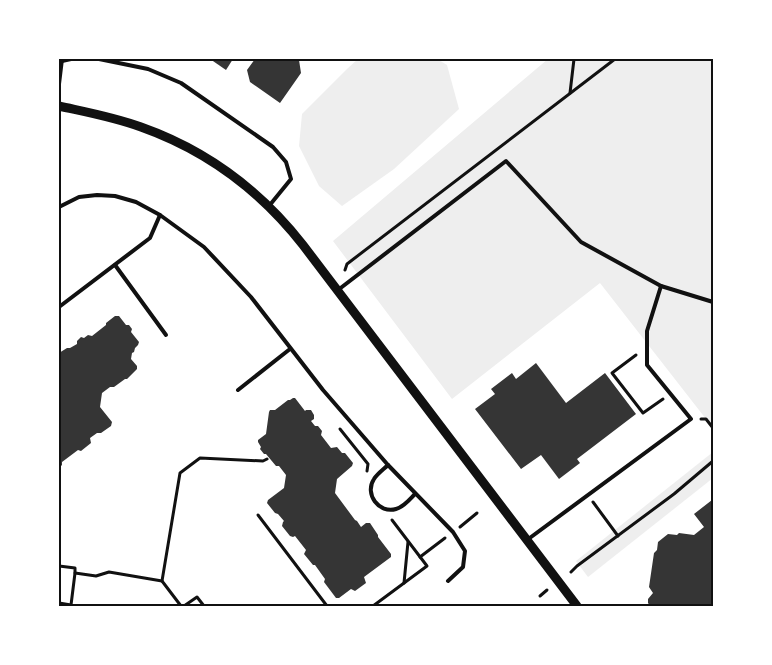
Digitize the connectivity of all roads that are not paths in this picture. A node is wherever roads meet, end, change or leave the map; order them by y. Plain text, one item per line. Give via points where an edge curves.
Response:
1 (71, 59) edge
2 (99, 59) edge
3 (61, 60) edge
4 (59, 84) edge
5 (59, 106) edge
6 (59, 206) edge
7 (269, 206) junction
8 (160, 216) junction
9 (114, 265) junction
10 (661, 286) junction
11 (338, 290) junction
12 (713, 302) edge
13 (59, 307) edge
14 (166, 335) dead end
15 (290, 350) junction
16 (238, 390) dead end
17 (388, 465) junction
18 (416, 494) junction
19 (527, 540) junction
20 (448, 581) dead end
21 (577, 606) edge

1 - 3 lane
2 - 7 lane via 148,69 181,83 273,147 286,162 291,179
3 - 4 lane
5 - 7 street via 139,126 172,139 231,174
6 - 8 lane via 79,197 115,196 136,202
7 - 11 street
8 - 9 lane via 150,238
8 - 15 lane via 204,248 255,302
9 - 13 lane
9 - 14 lane
10 - 11 lane via 581,242 506,160
10 - 12 lane
10 - 19 lane via 647,331 647,365 691,418
11 - 19 street
15 - 16 lane
15 - 17 lane
17 - 18 lane
17 - 18 lane via 371,485 372,499 376,504 385,509 396,509
18 - 20 lane via 453,532 465,551 463,567
19 - 21 street

